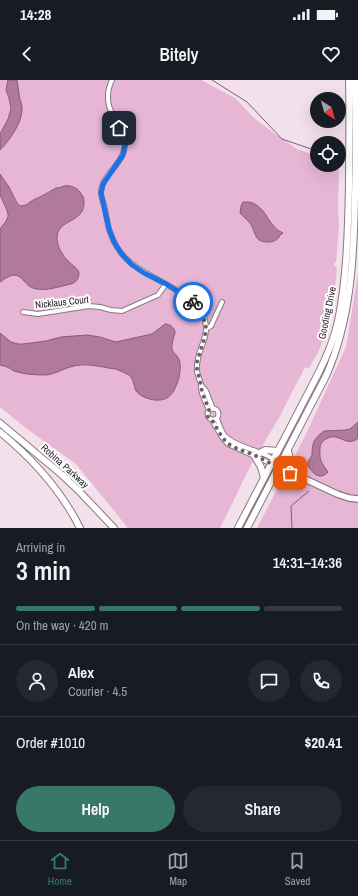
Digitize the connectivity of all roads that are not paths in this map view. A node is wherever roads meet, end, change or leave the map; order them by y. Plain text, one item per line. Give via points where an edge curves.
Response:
1 (112, 80) edge
2 (349, 80) edge
3 (355, 80) edge
4 (166, 284) junction
5 (222, 302) dead end
6 (23, 312) dead end
7 (206, 329) junction
8 (211, 409) junction
9 (215, 419) junction
10 (0, 423) edge
11 (0, 432) edge
12 (288, 450) junction
13 (278, 451) junction
14 (257, 454) junction
15 (273, 462) junction
16 (280, 465) junction
17 (290, 471) junction
18 (275, 475) junction
19 (264, 478) junction
20 (358, 499) edge
21 (80, 528) edge
22 (114, 528) edge
23 (238, 528) edge
24 (247, 528) edge

1 - 4 street via 108,92 109,104 125,144 123,155 103,184 101,193 109,229 114,242 131,264
2 - 13 main road, Gooding Drive via 348,213 340,308 325,359
3 - 12 main road, Gooding Drive via 355,216 346,314 330,367
4 - 6 street, Nicklaus Court via 158,295 122,311 89,306 38,314
4 - 7 street via 196,304
5 - 7 street via 211,326
7 - 8 street via 197,370
8 - 9 street via 218,412
8 - 9 street via 208,417
9 - 14 street via 225,436 232,442
9 - 14 street via 222,437 228,444
10 - 22 main road, Robina Parkway via 65,478
11 - 21 main road, Robina Parkway via 45,475
12 - 16 main road, Gooding Drive
12 - 17 main road
13 - 14 main road via 265,450
13 - 15 main road, Gooding Drive
14 - 15 street
14 - 15 street
14 - 19 main road
15 - 16 street
15 - 19 main road, Gooding Drive
16 - 17 street
16 - 18 main road, Gooding Drive
17 - 18 main road via 286,475
17 - 20 street via 297,472 305,479 337,494
18 - 24 main road, Gooding Drive
19 - 23 main road, Gooding Drive

